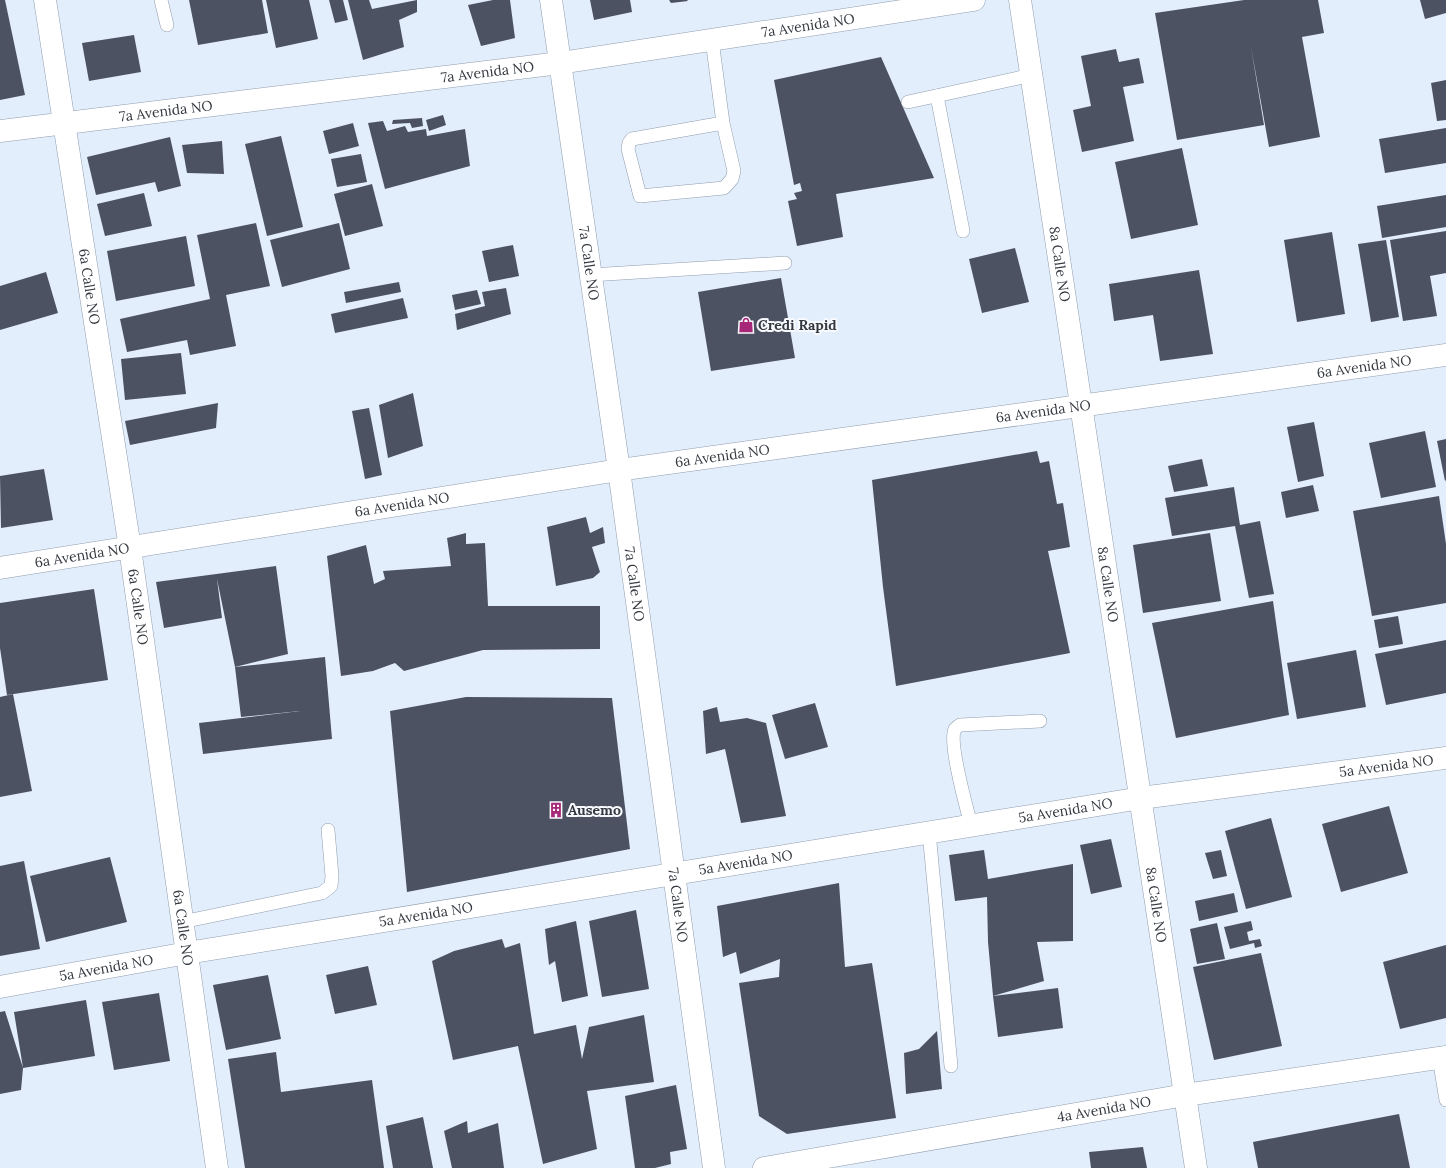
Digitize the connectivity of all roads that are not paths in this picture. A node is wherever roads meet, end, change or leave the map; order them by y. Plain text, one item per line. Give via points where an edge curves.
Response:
1 (45, 0) edge
2 (161, 0) edge
3 (551, 0) edge
4 (974, 0) edge
5 (1020, 0) edge
6 (167, 25) dead end
7 (712, 40) junction
8 (560, 63) junction
9 (1032, 75) junction
10 (937, 96) junction
11 (908, 102) dead end
12 (63, 123) junction
13 (723, 123) junction
14 (0, 131) edge
15 (963, 231) dead end
16 (785, 263) dead end
17 (590, 275) junction
18 (1446, 355) edge
19 (1081, 405) junction
20 (618, 470) junction
21 (130, 548) junction
22 (0, 568) edge
23 (1040, 721) dead end
24 (1446, 758) edge
25 (1141, 798) junction
26 (970, 826) junction
27 (328, 830) dead end
28 (929, 832) junction
29 (675, 873) junction
30 (182, 922) junction
31 (187, 953) junction
32 (0, 987) edge
33 (1443, 1057) edge
34 (951, 1066) dead end
35 (1185, 1095) junction
36 (1446, 1100) edge
37 (217, 1168) edge
38 (714, 1168) edge
39 (764, 1168) edge
40 (1196, 1168) edge

1 - 12 street, 6a Calle NO
2 - 6 lane
3 - 8 street, 7a Calle NO
4 - 7 street, 7a Avenida NO
5 - 9 street, 8a Calle NO
7 - 8 street, 7a Avenida NO
7 - 13 lane
8 - 12 street, 7a Avenida NO
8 - 17 street, 7a Calle NO
9 - 10 lane
9 - 19 street, 8a Calle NO
10 - 11 lane
10 - 15 lane
12 - 14 street, 7a Avenida NO
12 - 21 street, 6a Calle NO
13 - 13 lane via 734,171 732,179 724,188 640,196 628,149 632,139
16 - 17 lane
17 - 20 street, 7a Calle NO
18 - 19 street, 6a Avenida NO
19 - 20 street, 6a Avenida NO
19 - 25 street, 8a Calle NO
20 - 21 street, 6a Avenida NO
20 - 29 street, 7a Calle NO
21 - 22 street, 6a Avenida NO
21 - 30 street, 6a Calle NO
23 - 26 lane via 960,725 955,730 953,738
24 - 25 street, 5a Avenida NO
25 - 26 street, 5a Avenida NO
25 - 35 street, 8a Calle NO
26 - 28 street, 5a Avenida NO
27 - 30 lane via 332,876 331,886 322,893
28 - 29 street, 5a Avenida NO
28 - 34 lane
29 - 31 street, 5a Avenida NO
29 - 38 street, 7a Calle NO
30 - 31 street, 6a Calle NO
31 - 32 street, 5a Avenida NO
31 - 37 street, 6a Calle NO
33 - 35 street, 4a Avenida NO
33 - 36 lane
35 - 39 street, 4a Avenida NO
35 - 40 street, 8a Calle NO

